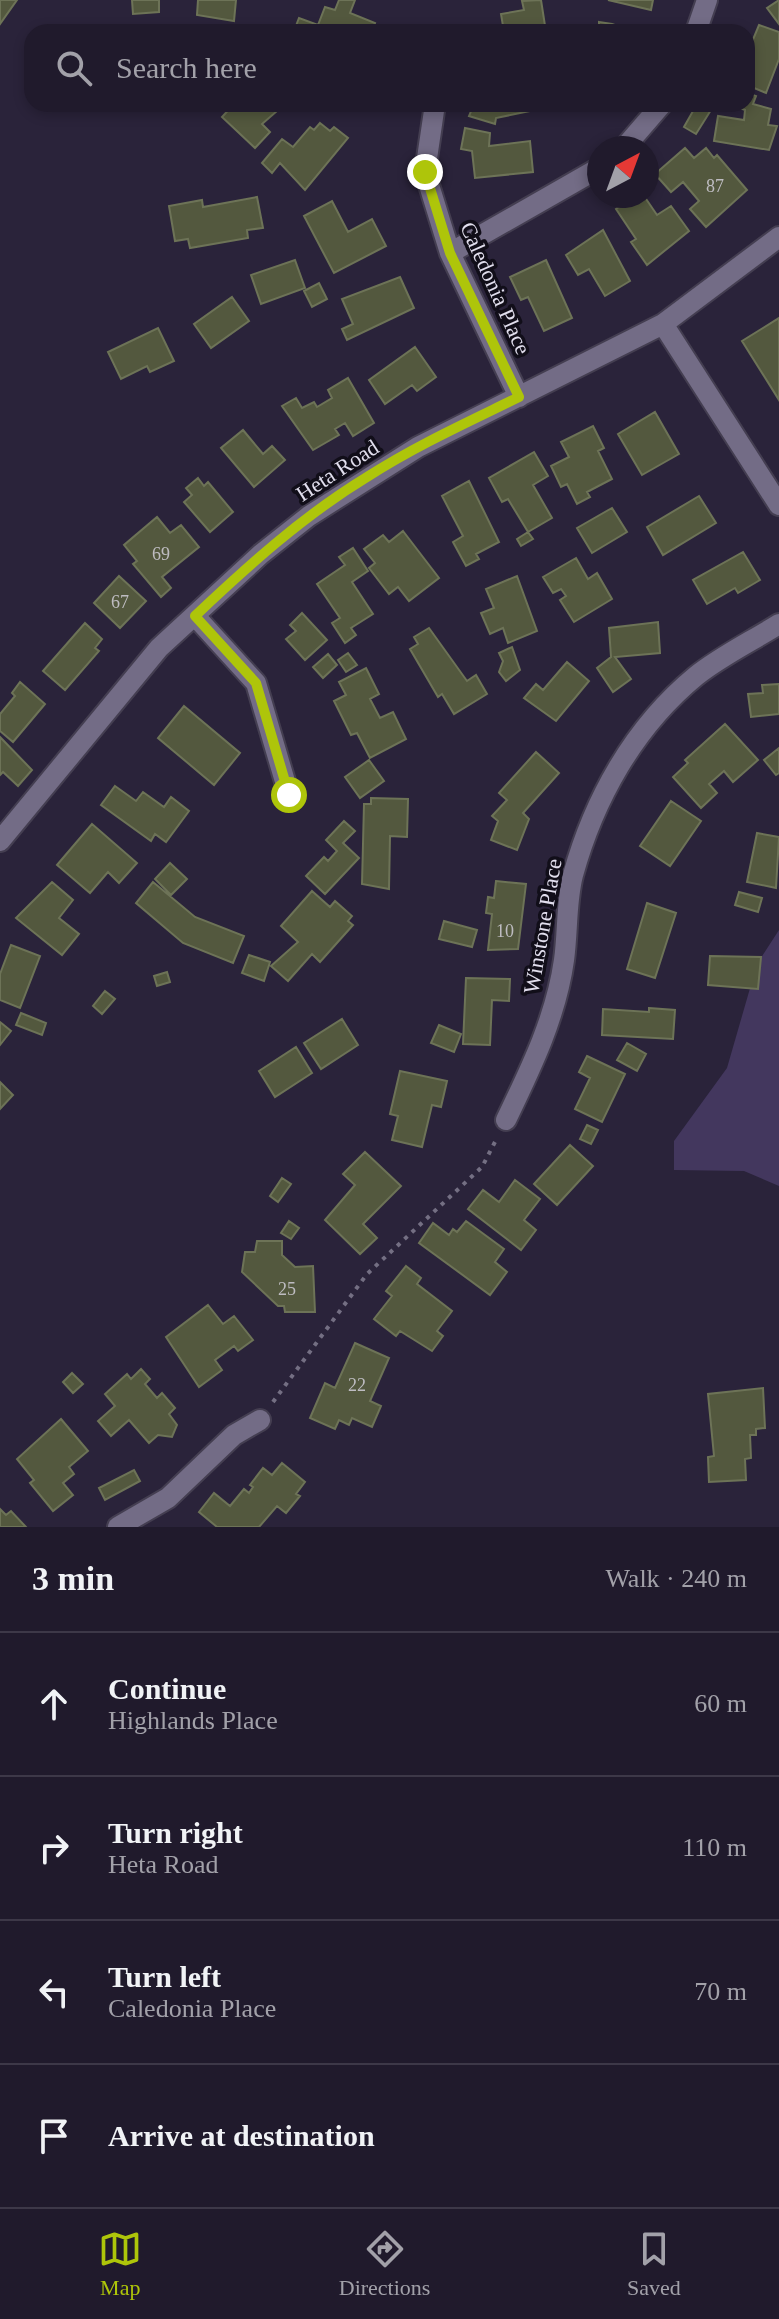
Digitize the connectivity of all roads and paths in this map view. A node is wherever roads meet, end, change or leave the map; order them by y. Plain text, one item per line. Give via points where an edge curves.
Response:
1 (707, 0) edge
2 (699, 24) edge
3 (434, 112) edge
4 (655, 112) edge
5 (634, 136) edge
6 (587, 175) edge
7 (779, 237) edge
8 (450, 253) junction
9 (663, 324) junction
10 (519, 397) junction
11 (779, 505) edge
12 (195, 616) junction
13 (779, 624) edge
14 (289, 795) dead end
15 (0, 841) edge
16 (506, 1120) joint
17 (260, 1420) joint
18 (118, 1527) edge

1 - 2 street
3 - 8 street, Caledonia Place via 425,172
4 - 5 street
6 - 8 street
7 - 9 street, Heta Road
8 - 10 street, Caledonia Place
9 - 10 street, Heta Road
9 - 11 street
10 - 12 street, Heta Road via 366,477 273,544
12 - 14 street via 256,683
12 - 15 street, Heta Road via 159,648
13 - 16 street, Winstone Place via 696,676 616,767 592,817 572,879 564,962 541,1049
16 - 17 path via 482,1167 367,1274
17 - 18 street via 234,1435 168,1498

